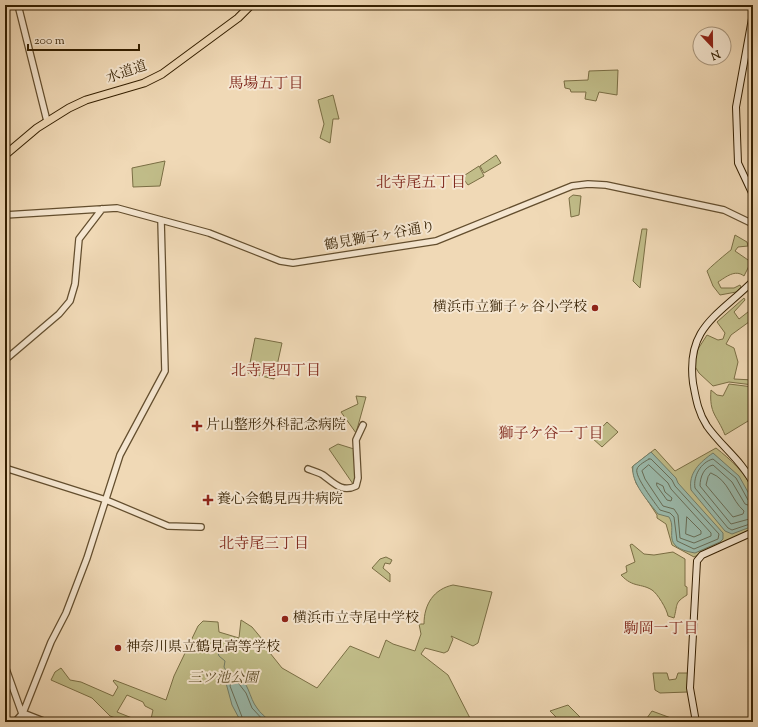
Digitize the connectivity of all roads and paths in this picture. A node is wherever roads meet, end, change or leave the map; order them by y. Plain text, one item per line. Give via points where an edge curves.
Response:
1 (18, 5) edge
2 (251, 5) edge
3 (753, 13) edge
4 (47, 121) junction
5 (5, 155) edge
6 (753, 195) edge
7 (102, 209) junction
8 (5, 215) edge
9 (161, 220) junction
10 (753, 224) edge
11 (753, 281) edge
12 (5, 360) edge
13 (363, 425) dead end
14 (5, 468) edge
15 (308, 469) dead end
16 (753, 483) edge
17 (106, 500) junction
18 (201, 527) dead end
19 (753, 532) edge
20 (5, 666) edge
21 (23, 713) junction
22 (15, 722) edge
23 (25, 722) edge
24 (46, 722) edge
25 (696, 722) edge

1 - 4 street
2 - 4 main road, 水道道 via 238,18 151,80 86,100
3 - 6 main road via 736,112 738,163
4 - 5 main road, 水道道
7 - 8 street, 鶴見獅子ヶ谷通り
7 - 9 street, 鶴見獅子ヶ谷通り via 122,209
7 - 12 street via 79,239 76,284 68,304
9 - 10 street, 鶴見獅子ヶ谷通り via 209,233 280,261 293,263 436,241 572,186 588,184 606,185 711,207 734,214
9 - 17 street via 165,371 120,455
11 - 16 main road via 702,330 692,354 691,365 696,406 712,432 744,468
13 - 15 street via 356,440 356,486 343,489 321,474
14 - 17 street
17 - 18 street via 168,526
17 - 21 street via 66,613 51,642
19 - 25 main road via 702,555 697,561 690,688
20 - 21 street
21 - 22 street
21 - 23 street
21 - 24 street

